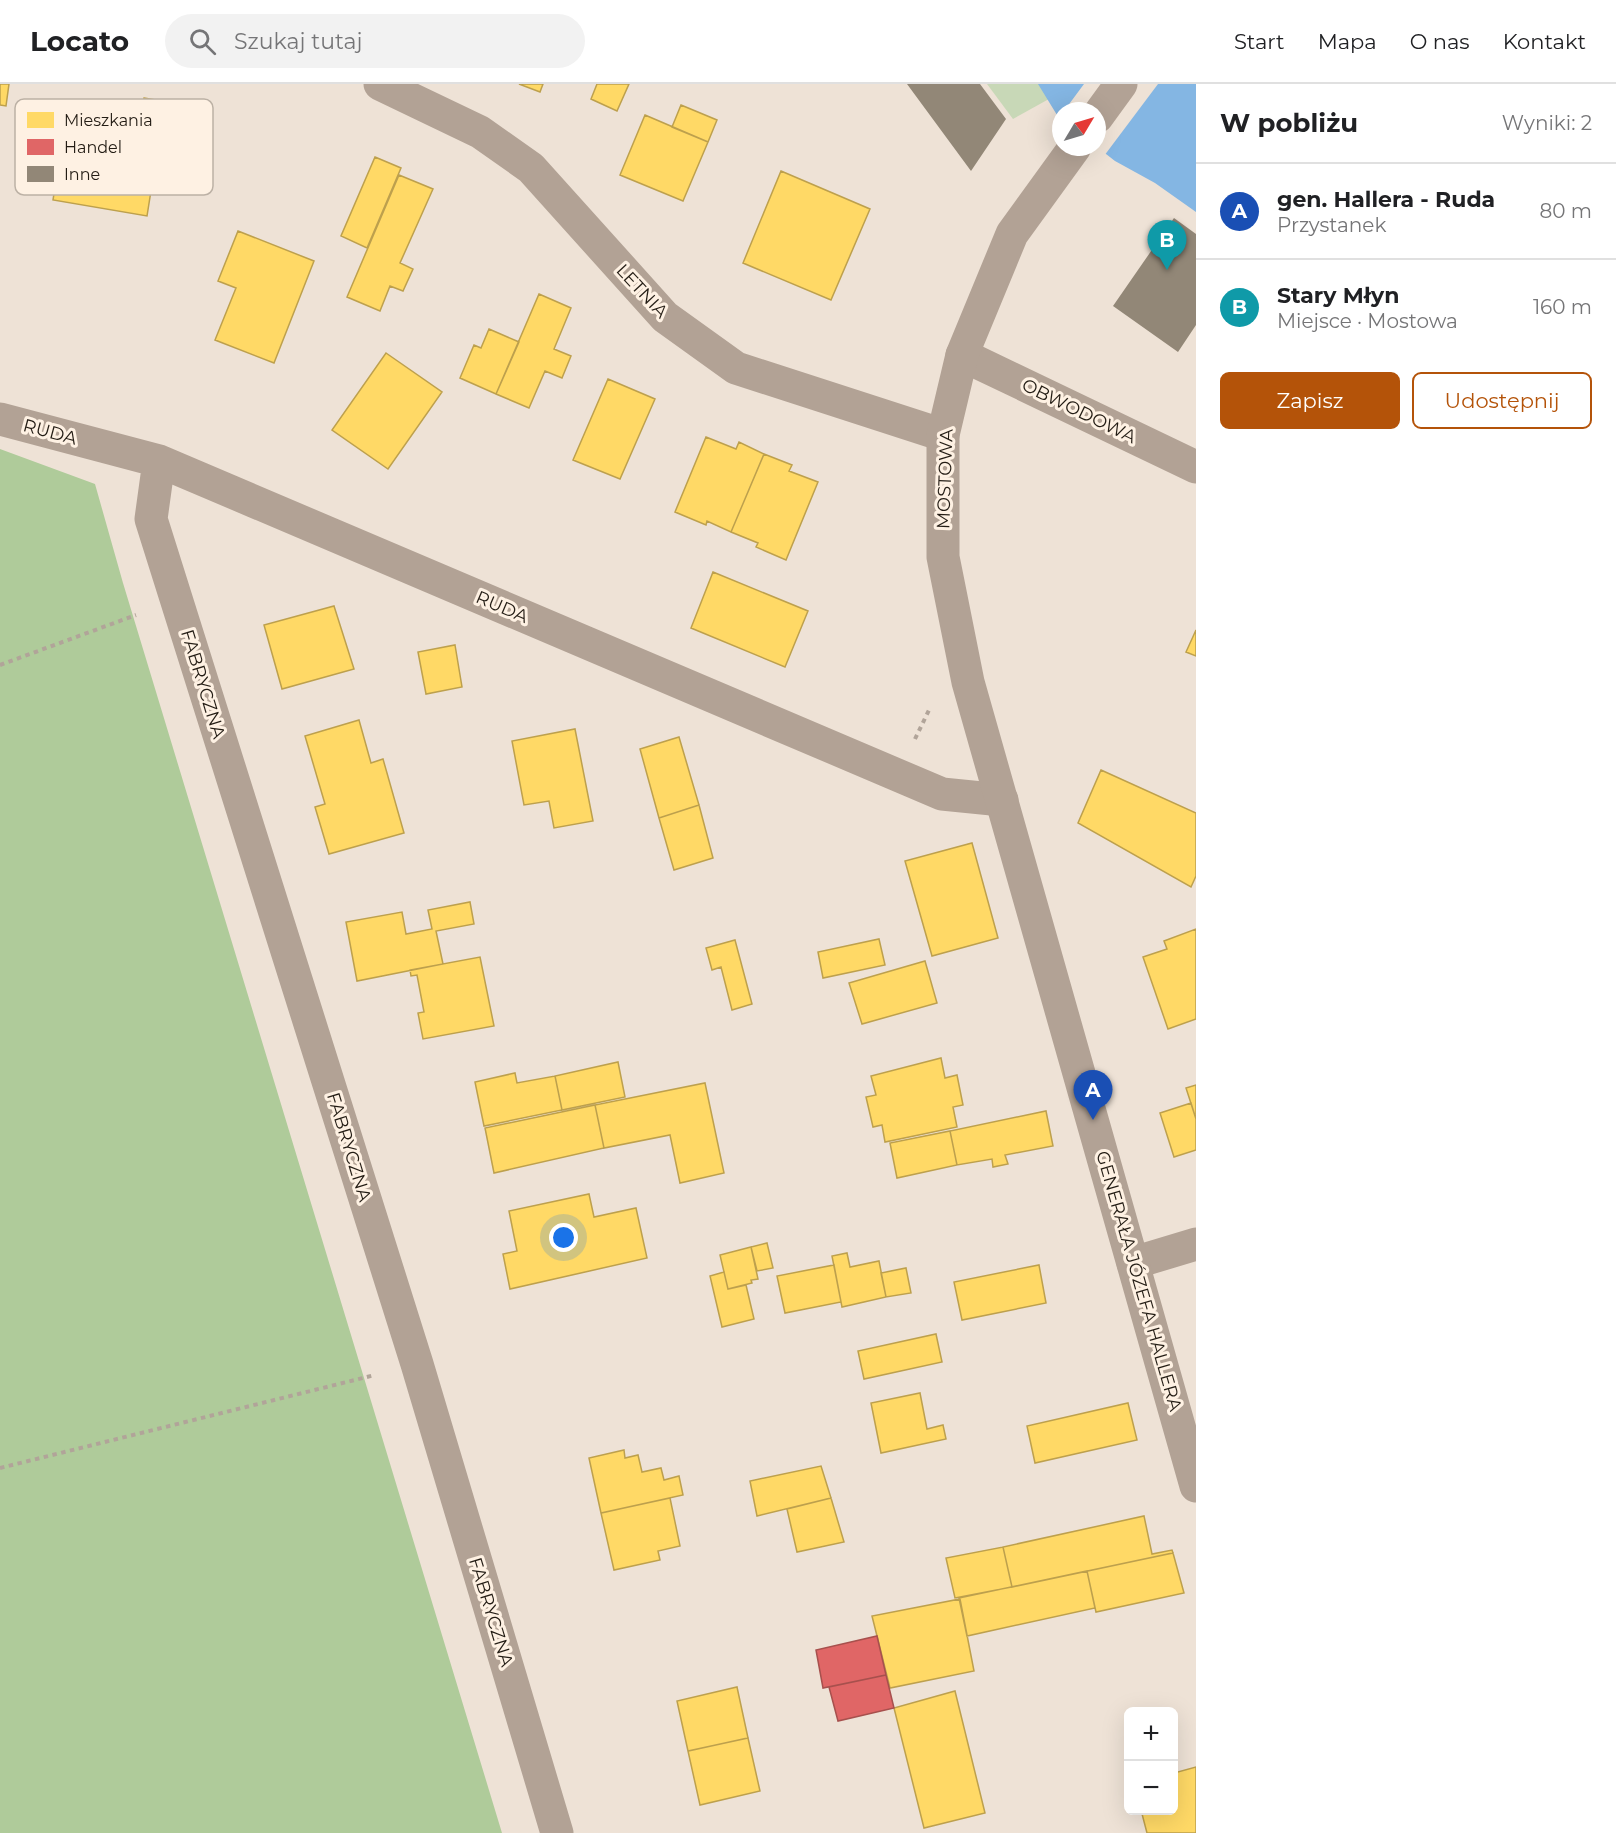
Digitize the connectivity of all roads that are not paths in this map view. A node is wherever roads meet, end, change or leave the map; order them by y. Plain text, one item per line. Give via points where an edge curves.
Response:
1 (380, 84) edge
2 (1121, 84) edge
3 (1106, 105) edge
4 (1068, 156) edge
5 (962, 355) junction
6 (0, 419) edge
7 (943, 435) junction
8 (159, 461) junction
9 (1196, 467) edge
10 (1002, 800) junction
11 (1196, 1244) edge
12 (1133, 1263) junction
13 (1196, 1486) edge
14 (557, 1833) edge

1 - 7 street, LETNIA via 480,132 531,168 665,317 736,368
2 - 3 street
4 - 5 street, MOSTOWA via 1012,234
5 - 7 street, MOSTOWA
5 - 9 street, OBWODOWA
6 - 8 street, RUDA
7 - 10 street, MOSTOWA via 943,557 968,682
8 - 10 street, RUDA via 942,794
8 - 14 street, FABRYCZNA via 151,519 417,1364
10 - 12 street, GENERAŁA JÓZEFA HALLERA
11 - 12 street
12 - 13 street, GENERAŁA JÓZEFA HALLERA

